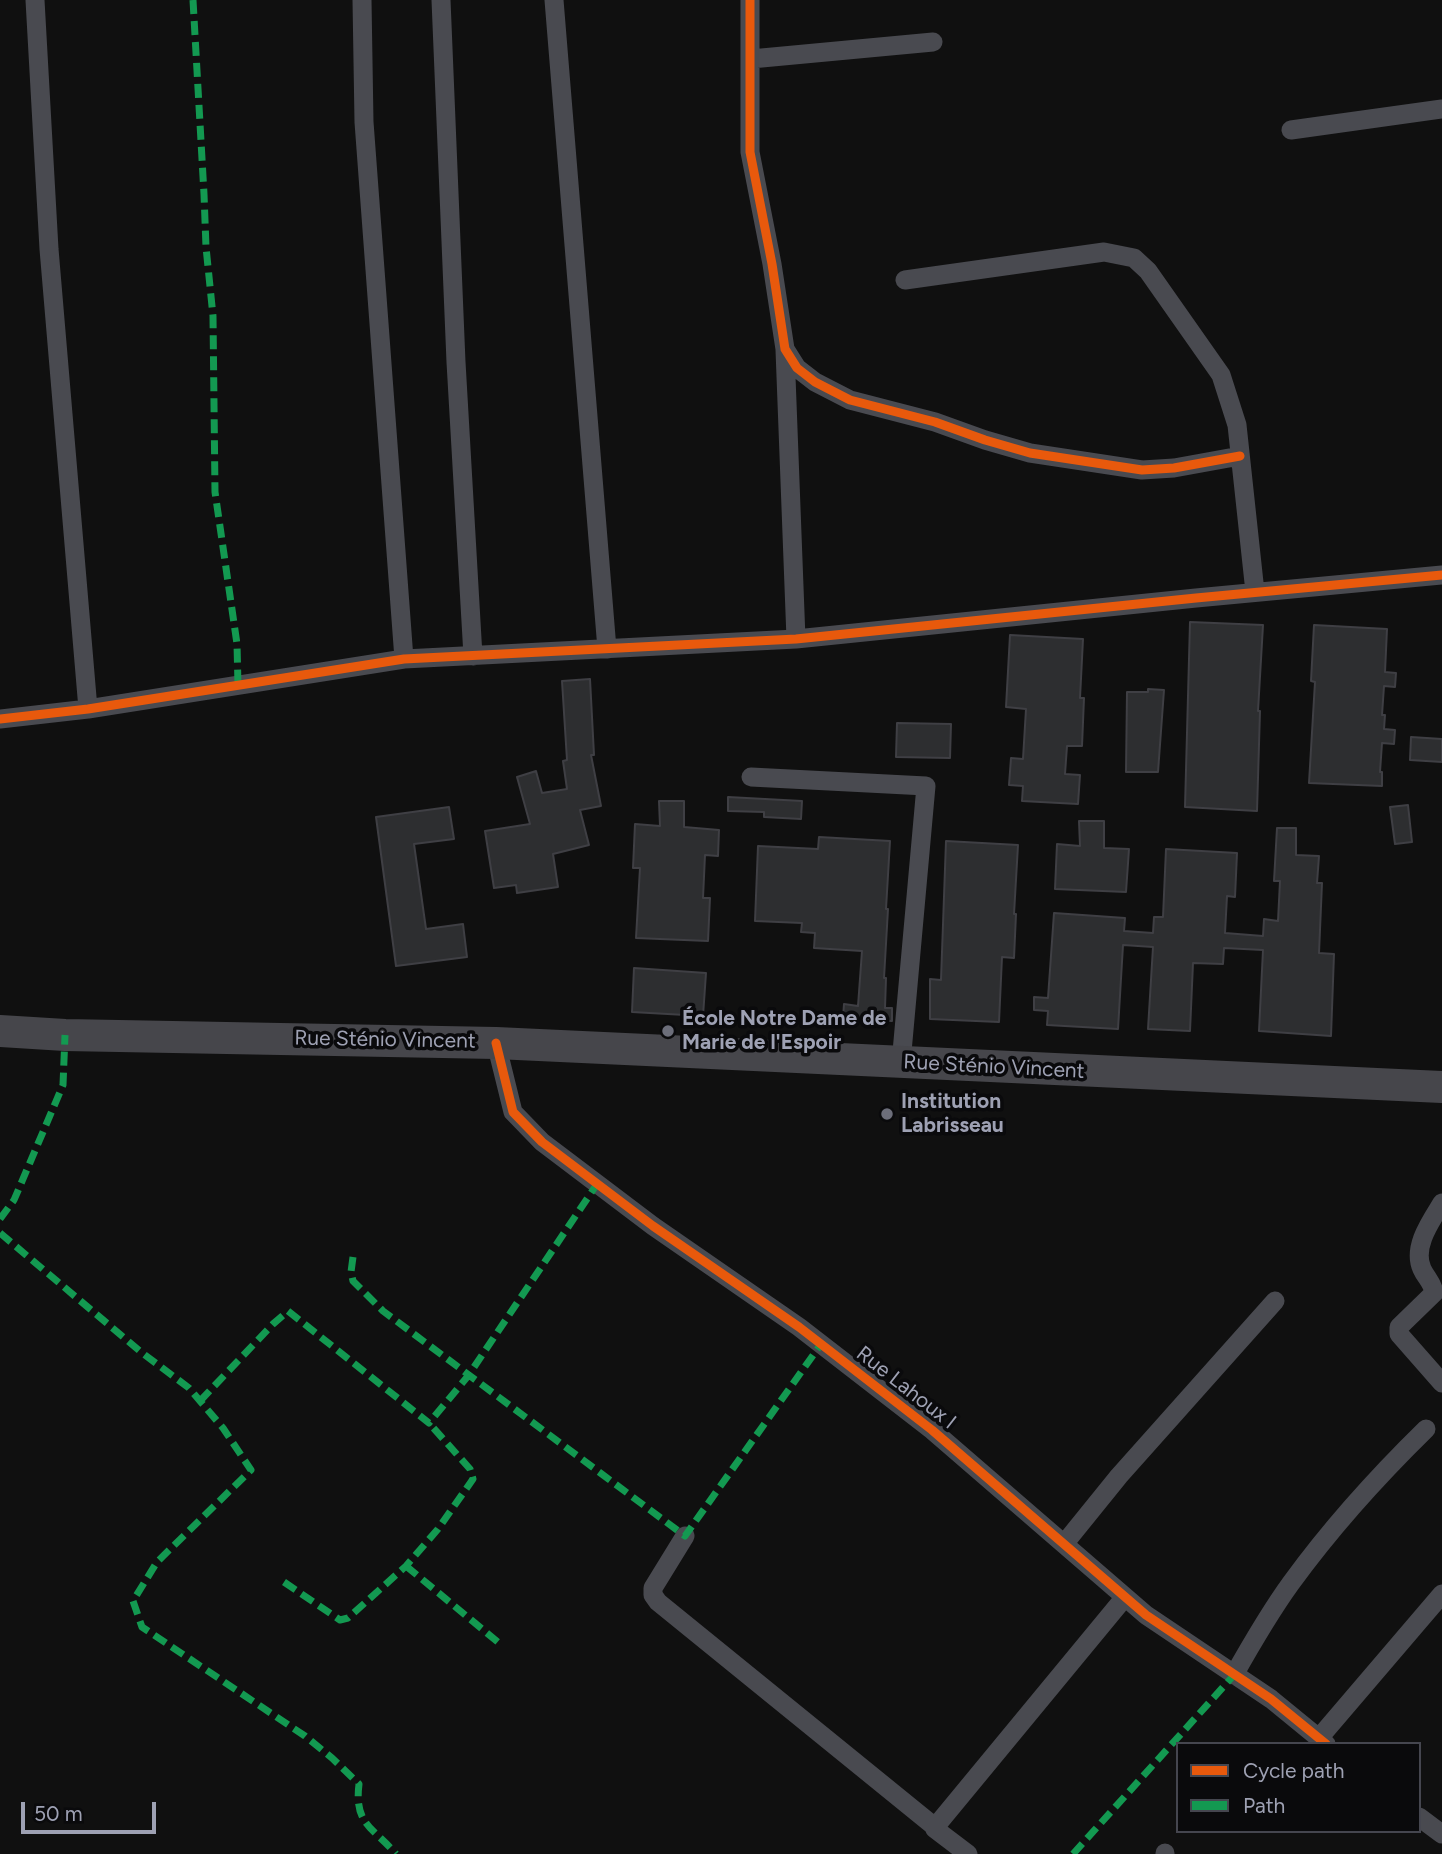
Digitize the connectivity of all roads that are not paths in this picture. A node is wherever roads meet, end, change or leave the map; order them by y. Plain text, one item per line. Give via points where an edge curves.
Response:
1 (34, 0) edge
2 (362, 0) edge
3 (441, 0) edge
4 (554, 0) edge
5 (750, 0) edge
6 (933, 42) dead end
7 (751, 59) junction
8 (1442, 109) edge
9 (1291, 131) dead end
10 (905, 280) dead end
11 (785, 349) junction
12 (1240, 456) junction
13 (1442, 575) edge
14 (1255, 592) junction
15 (796, 639) junction
16 (607, 649) junction
17 (472, 656) junction
18 (404, 659) junction
19 (88, 709) junction
20 (0, 719) edge
21 (751, 777) dead end
22 (0, 1031) edge
23 (496, 1043) junction
24 (901, 1063) junction
25 (1442, 1087) edge
26 (1442, 1203) edge
27 (1275, 1301) dead end
28 (1442, 1383) edge
29 (1426, 1429) dead end
30 (685, 1536) dead end
31 (1064, 1544) junction
32 (1442, 1594) edge
33 (1125, 1597) junction
34 (1234, 1675) junction
35 (1322, 1741) edge
36 (1421, 1818) edge
37 (935, 1828) junction
38 (1442, 1834) edge
39 (968, 1854) edge

1 - 19 street via 49,249
2 - 18 street via 364,122
3 - 17 street
4 - 16 street
5 - 7 street
6 - 7 street
7 - 11 street via 750,152
8 - 9 street
10 - 12 street via 1104,252 1133,258 1148,271 1221,375 1237,425
11 - 12 street via 797,368 850,400 1030,453 1143,471
11 - 15 street
12 - 14 street
13 - 14 street
14 - 15 street
15 - 16 street
16 - 17 street
17 - 18 street
18 - 19 street
19 - 20 street
21 - 24 street via 926,786
22 - 23 main road, Rue Sténio Vincent
23 - 24 main road, Rue Sténio Vincent
23 - 31 street, Rue Lahoux I via 513,1112 542,1142 810,1335 932,1430
24 - 25 main road, Rue Sténio Vincent
26 - 28 street via 1421,1242 1419,1260 1434,1293 1399,1327 1399,1334
27 - 31 street
29 - 34 street via 1326,1537 1290,1584
30 - 37 street via 653,1588 658,1602
31 - 33 street, Rue Lahoux I
32 - 35 street
33 - 34 street, Rue Lahoux I
33 - 37 street
34 - 35 street, Rue Lahoux I
36 - 38 street
37 - 39 street

